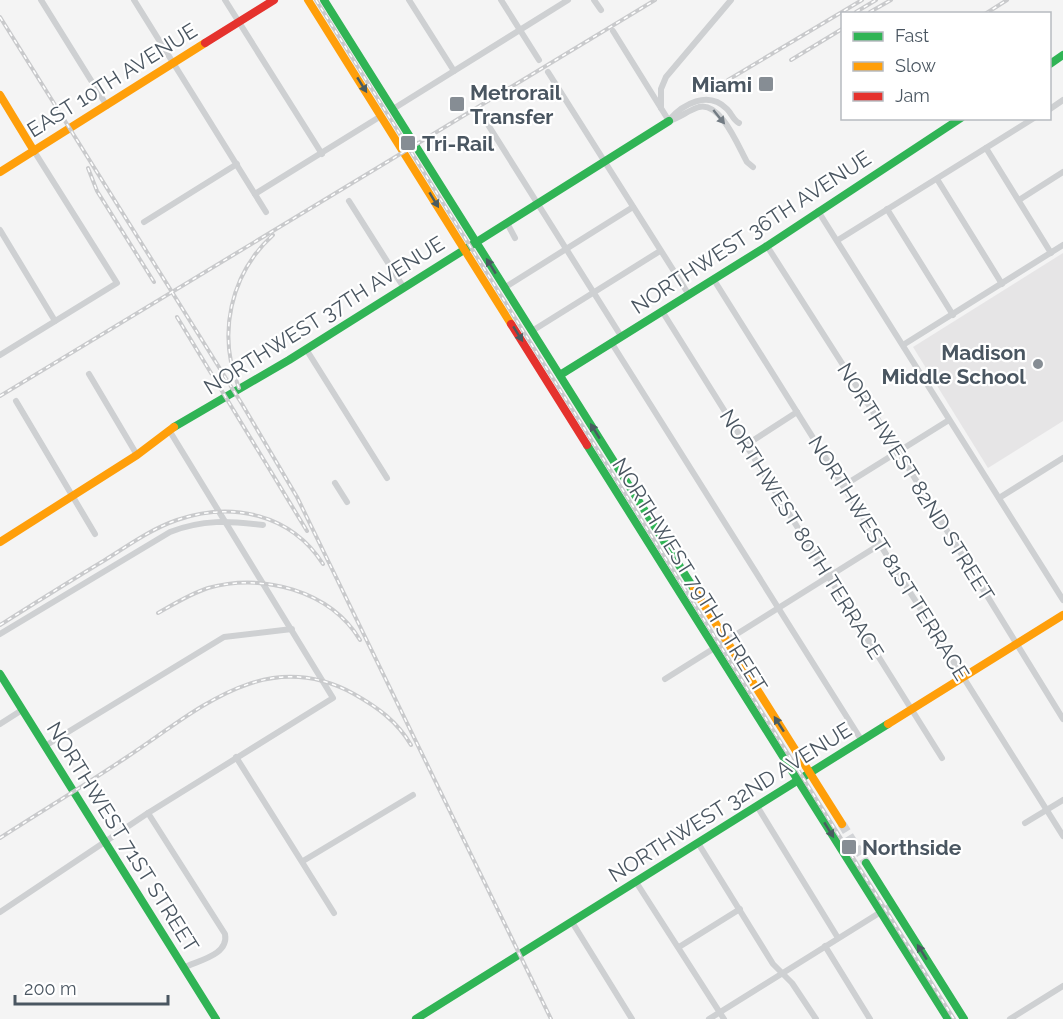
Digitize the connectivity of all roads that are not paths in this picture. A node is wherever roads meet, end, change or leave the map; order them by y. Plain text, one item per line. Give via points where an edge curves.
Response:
1 (41, 0) edge
2 (134, 0) edge
3 (225, 0) edge
4 (274, 0) edge
5 (308, 0) edge
6 (324, 0) edge
7 (409, 0) edge
8 (501, 0) edge
9 (568, 0) edge
10 (594, 0) edge
11 (731, 0) edge
12 (601, 10) dead end
13 (238, 22) junction
14 (519, 29) junction
15 (613, 31) dead end
16 (361, 58) junction
17 (539, 60) dead end
18 (174, 63) junction
19 (350, 65) junction
20 (454, 70) junction
21 (548, 72) dead end
22 (0, 95) edge
23 (107, 106) junction
24 (661, 108) junction
25 (393, 109) junction
26 (381, 116) junction
27 (484, 120) dead end
28 (958, 120) edge
29 (1031, 120) edge
30 (669, 121) junction
31 (739, 123) dead end
32 (986, 148) junction
33 (34, 151) junction
34 (322, 154) junction
35 (604, 161) junction
36 (237, 164) junction
37 (753, 167) dead end
38 (0, 172) edge
39 (1063, 172) edge
40 (937, 179) junction
41 (255, 194) junction
42 (1019, 200) junction
43 (349, 201) dead end
44 (538, 203) junction
45 (633, 207) junction
46 (887, 209) junction
47 (818, 211) junction
48 (266, 212) dead end
49 (144, 222) dead end
50 (507, 223) junction
51 (0, 230) edge
52 (515, 238) dead end
53 (838, 240) junction
54 (476, 242) junction
55 (767, 246) junction
56 (1063, 246) edge
57 (566, 249) junction
58 (464, 250) junction
59 (660, 251) junction
60 (1051, 253) junction
61 (714, 280) junction
62 (1002, 284) junction
63 (404, 288) junction
64 (504, 288) junction
65 (594, 293) junction
66 (689, 295) junction
67 (662, 311) junction
68 (953, 315) junction
69 (55, 321) junction
70 (532, 331) junction
71 (621, 336) junction
72 (611, 342) junction
73 (903, 345) junction
74 (306, 349) junction
75 (0, 355) edge
76 (89, 374) dead end
77 (560, 375) junction
78 (16, 401) dead end
79 (797, 412) junction
80 (950, 420) junction
81 (169, 430) junction
82 (746, 445) junction
83 (898, 450) junction
84 (137, 456) junction
85 (1063, 458) edge
86 (387, 478) dead end
87 (335, 483) dead end
88 (843, 486) junction
89 (73, 496) junction
90 (999, 498) junction
91 (347, 502) dead end
92 (222, 520) junction
93 (263, 525) dead end
94 (95, 534) dead end
95 (0, 542) edge
96 (879, 545) junction
97 (829, 577) junction
98 (1063, 600) edge
99 (778, 608) junction
100 (1063, 615) edge
101 (292, 629) junction
102 (0, 634) edge
103 (726, 641) junction
104 (1016, 645) junction
105 (714, 648) junction
106 (0, 674) edge
107 (963, 677) junction
108 (665, 679) dead end
109 (912, 709) junction
110 (22, 710) junction
111 (1063, 719) edge
112 (0, 724) edge
113 (862, 741) junction
114 (45, 746) junction
115 (236, 757) junction
116 (942, 758) dead end
117 (810, 773) junction
118 (799, 780) junction
119 (413, 795) dead end
120 (1063, 800) edge
121 (757, 806) junction
122 (1047, 810) junction
123 (148, 813) junction
124 (842, 824) tunnel mouth
125 (1025, 824) dead end
126 (1063, 837) edge
127 (105, 841) junction
128 (698, 843) junction
129 (303, 861) junction
130 (866, 863) tunnel mouth
131 (636, 882) junction
132 (892, 905) junction
133 (740, 909) junction
134 (0, 912) edge
135 (880, 912) junction
136 (334, 913) dead end
137 (572, 922) junction
138 (838, 938) junction
139 (825, 946) junction
140 (679, 947) junction
141 (183, 968) junction
142 (782, 972) junction
143 (935, 973) junction
144 (924, 980) junction
145 (1063, 986) edge
146 (720, 1012) junction
147 (216, 1019) edge
148 (416, 1019) edge
149 (633, 1019) edge
150 (709, 1019) edge
151 (724, 1019) edge
152 (816, 1019) edge
153 (870, 1019) edge
154 (948, 1019) edge
155 (964, 1019) edge
156 (1010, 1019) edge

1 - 23 street
2 - 18 street
3 - 13 street
4 - 13 main road, EAST 10TH AVENUE
5 - 19 main road, NORTHWEST 79TH STREET
6 - 16 main road, NORTHWEST 79TH STREET
7 - 20 street
8 - 14 street
9 - 14 street
10 - 12 street
11 - 24 street via 666,77 661,89
13 - 18 main road, EAST 10TH AVENUE
13 - 34 street
14 - 17 street
14 - 20 street
15 - 24 street
16 - 19 main road
16 - 25 main road, NORTHWEST 79TH STREET
18 - 23 main road, EAST 10TH AVENUE
18 - 36 street
19 -> 26 main road, NORTHWEST 79TH STREET
20 - 25 street
21 - 35 street
22 - 33 main road
23 - 33 main road, EAST 10TH AVENUE
24 - 30 street
25 - 54 main road, NORTHWEST 79TH STREET
26 - 34 street
26 -> 58 main road, NORTHWEST 79TH STREET
27 - 44 street
28 - 47 main road, NORTHWEST 36TH AVENUE
29 - 32 street
30 - 31 street, NORTHWEST 37TH AVENUE via 676,112 704,100 724,106
30 - 35 main road, NORTHWEST 37TH AVENUE
30 -> 37 street, NORTHWEST 37TH AVENUE via 700,107 712,109 720,115
32 - 40 street
32 - 42 street
33 - 38 main road, EAST 10TH AVENUE
33 - 69 street via 117,283
34 - 41 street
35 - 44 main road, NORTHWEST 37TH AVENUE
35 - 45 street
36 - 41 street
36 - 49 street
39 - 42 street
40 - 46 street
40 - 62 street
41 - 48 street
42 - 60 street
43 - 63 street
44 - 50 main road, NORTHWEST 37TH AVENUE
44 - 57 street
45 - 57 street
45 - 59 street
46 - 53 street
46 - 68 street
47 - 53 street
47 - 55 main road, NORTHWEST 36TH AVENUE
50 - 52 street
50 - 54 main road, NORTHWEST 37TH AVENUE
51 - 69 street
53 - 73 street
54 - 58 main road, NORTHWEST 37TH AVENUE
64 -> 54 main road, NORTHWEST 79TH STREET
55 - 61 main road, NORTHWEST 36TH AVENUE
55 - 83 street, NORTHWEST 82ND STREET
56 - 60 street
57 - 64 street
57 - 65 street
58 - 63 main road, NORTHWEST 37TH AVENUE
58 -> 105 main road, NORTHWEST 79TH STREET
59 - 65 street
59 - 66 street
60 - 62 street
61 - 66 main road, NORTHWEST 36TH AVENUE
61 - 79 street, NORTHWEST 81ST TERRACE
62 - 68 street
63 - 74 main road, NORTHWEST 37TH AVENUE
64 - 70 main road, NORTHWEST 79TH STREET
65 - 70 street
65 - 71 street
66 - 67 main road, NORTHWEST 36TH AVENUE
67 - 71 main road, NORTHWEST 36TH AVENUE
67 - 82 street, NORTHWEST 80TH TERRACE
68 - 73 street
69 - 75 street
70 - 77 main road, NORTHWEST 79TH STREET
71 - 72 main road, NORTHWEST 36TH AVENUE
72 - 77 main road, NORTHWEST 36TH AVENUE
72 - 99 street
73 - 80 street
74 - 81 main road, NORTHWEST 37TH AVENUE
74 - 86 street
76 - 84 street
103 -> 77 main road, NORTHWEST 79TH STREET
78 - 89 street
79 - 82 street
79 - 88 street, NORTHWEST 81ST TERRACE
80 - 83 street
80 - 90 street
81 - 84 main road, NORTHWEST 37TH AVENUE
81 - 92 street
82 - 97 street, NORTHWEST 80TH TERRACE
83 - 88 street
83 - 104 street, NORTHWEST 82ND STREET
84 - 89 main road, NORTHWEST 37TH AVENUE
85 - 90 street
87 - 91 street
88 - 96 street, NORTHWEST 81ST TERRACE
89 - 94 street
89 - 95 main road, NORTHWEST 37TH AVENUE
90 - 98 street
92 - 93 street
92 - 101 street
92 - 102 street via 193,523 170,532
96 - 97 street
96 - 107 street, NORTHWEST 81ST TERRACE
97 - 99 street
97 - 109 street, NORTHWEST 80TH TERRACE
99 - 103 street
99 - 113 street
100 - 104 main road, NORTHWEST 32ND AVENUE
101 - 114 street via 224,637
101 - 115 street via 333,698
103 - 105 street
117 -> 103 main road, NORTHWEST 79TH STREET
104 - 107 main road, NORTHWEST 32ND AVENUE
104 - 111 street, NORTHWEST 82ND STREET
105 - 108 street
105 - 118 main road, NORTHWEST 79TH STREET
106 - 110 main road, NORTHWEST 71ST STREET
107 - 109 main road, NORTHWEST 32ND AVENUE
107 - 122 street, NORTHWEST 81ST TERRACE
109 - 113 main road, NORTHWEST 32ND AVENUE
109 - 116 street, NORTHWEST 80TH TERRACE
110 - 112 street
110 - 114 main road, NORTHWEST 71ST STREET
113 - 117 main road, NORTHWEST 32ND AVENUE
114 - 127 main road, NORTHWEST 71ST STREET
115 - 123 street
115 - 129 street
117 - 118 main road, NORTHWEST 32ND AVENUE
117 - 124 main road, NORTHWEST 79TH STREET
118 - 121 main road, NORTHWEST 32ND AVENUE
118 -> 135 main road, NORTHWEST 79TH STREET
119 - 129 street
120 - 122 street
121 - 128 main road, NORTHWEST 32ND AVENUE
121 - 138 street
122 - 125 street
122 - 126 street, NORTHWEST 81ST TERRACE
123 - 127 street
123 - 141 street via 225,934 222,950
127 - 134 street
127 - 141 main road, NORTHWEST 71ST STREET
128 - 131 main road, NORTHWEST 32ND AVENUE
128 - 133 street
129 - 136 street
130 - 132 main road
131 - 137 main road, NORTHWEST 32ND AVENUE
131 - 140 street
132 - 135 street
143 -> 132 main road
133 - 140 street
133 - 142 street via 773,964
135 - 138 street
135 - 144 main road, NORTHWEST 79TH STREET
137 - 148 main road, NORTHWEST 32ND AVENUE
137 - 149 street
138 - 139 street
139 - 142 street
139 - 153 street
140 - 146 street
141 - 147 main road, NORTHWEST 71ST STREET
142 - 146 street
142 - 152 street
143 - 144 street
143 - 155 main road
144 - 154 main road, NORTHWEST 79TH STREET
145 - 156 street
146 - 150 street
146 - 151 street

